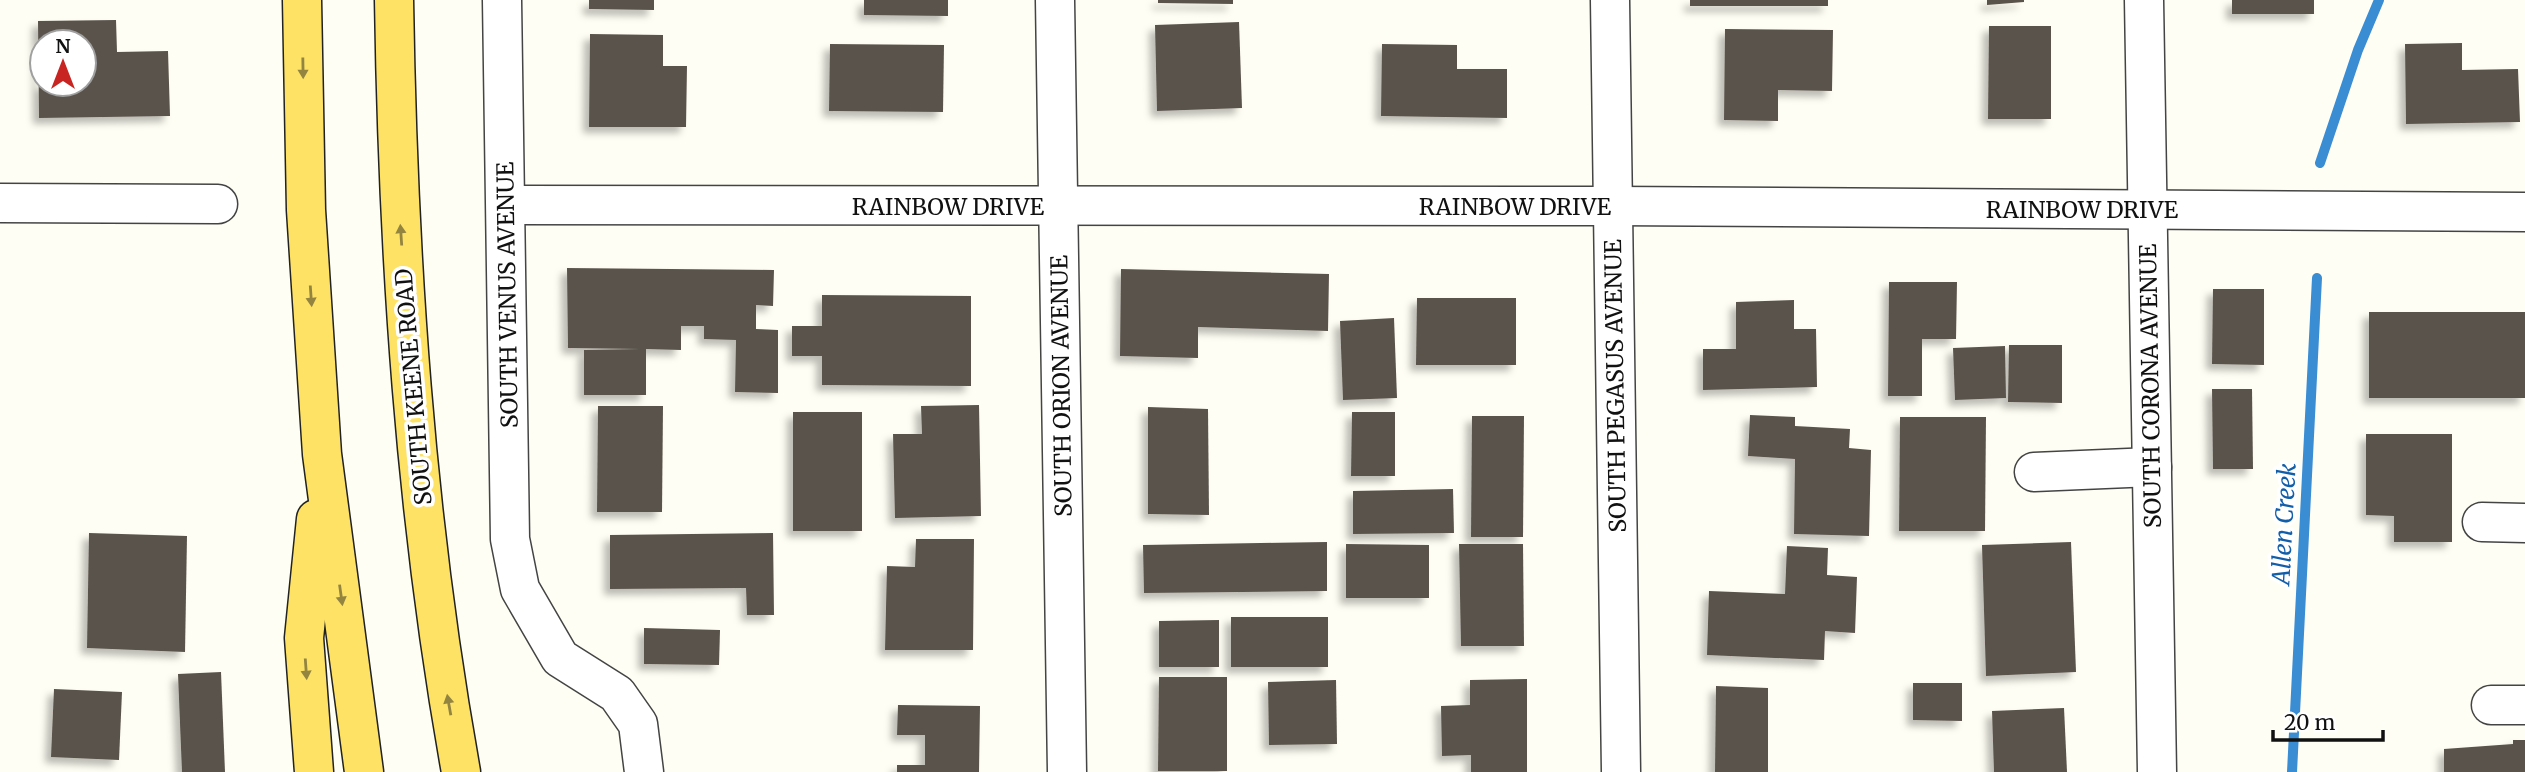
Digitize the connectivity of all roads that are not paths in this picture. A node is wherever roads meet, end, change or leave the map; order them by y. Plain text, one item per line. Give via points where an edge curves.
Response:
1 (302, 0) edge
2 (394, 0) edge
3 (502, 0) edge
4 (1055, 0) edge
5 (1610, 0) edge
6 (2144, 0) edge
7 (0, 203) edge
8 (218, 204) dead end
9 (506, 205) junction
10 (1613, 206) junction
11 (1058, 207) junction
12 (2147, 210) junction
13 (2525, 212) edge
14 (322, 454) junction
15 (2152, 467) junction
16 (2034, 472) dead end
17 (2482, 522) dead end
18 (2525, 523) edge
19 (314, 772) edge
20 (364, 772) edge
21 (461, 772) edge
22 (643, 772) edge
23 (1067, 772) edge
24 (1621, 772) edge
25 (2157, 772) edge

1 -> 14 main road via 306,210
21 -> 2 main road, SOUTH KEENE ROAD via 440,659 417,457 397,174
3 - 9 street, SOUTH VENUS AVENUE
4 - 11 street, SOUTH ORION AVENUE
5 - 10 street, SOUTH PEGASUS AVENUE
6 - 12 street, SOUTH CORONA AVENUE
7 - 8 street
9 - 11 street, RAINBOW DRIVE
9 - 22 street, SOUTH VENUS AVENUE via 510,539 520,589 560,658 617,694 638,724
10 - 11 street, RAINBOW DRIVE
10 - 12 street, RAINBOW DRIVE
10 - 24 street, SOUTH PEGASUS AVENUE
11 - 23 street, SOUTH ORION AVENUE
12 - 13 street, RAINBOW DRIVE
12 - 15 street, SOUTH CORONA AVENUE
14 -> 19 main road via 304,638
14 -> 20 main road
15 - 16 street
15 - 25 street, SOUTH CORONA AVENUE
17 - 18 street

